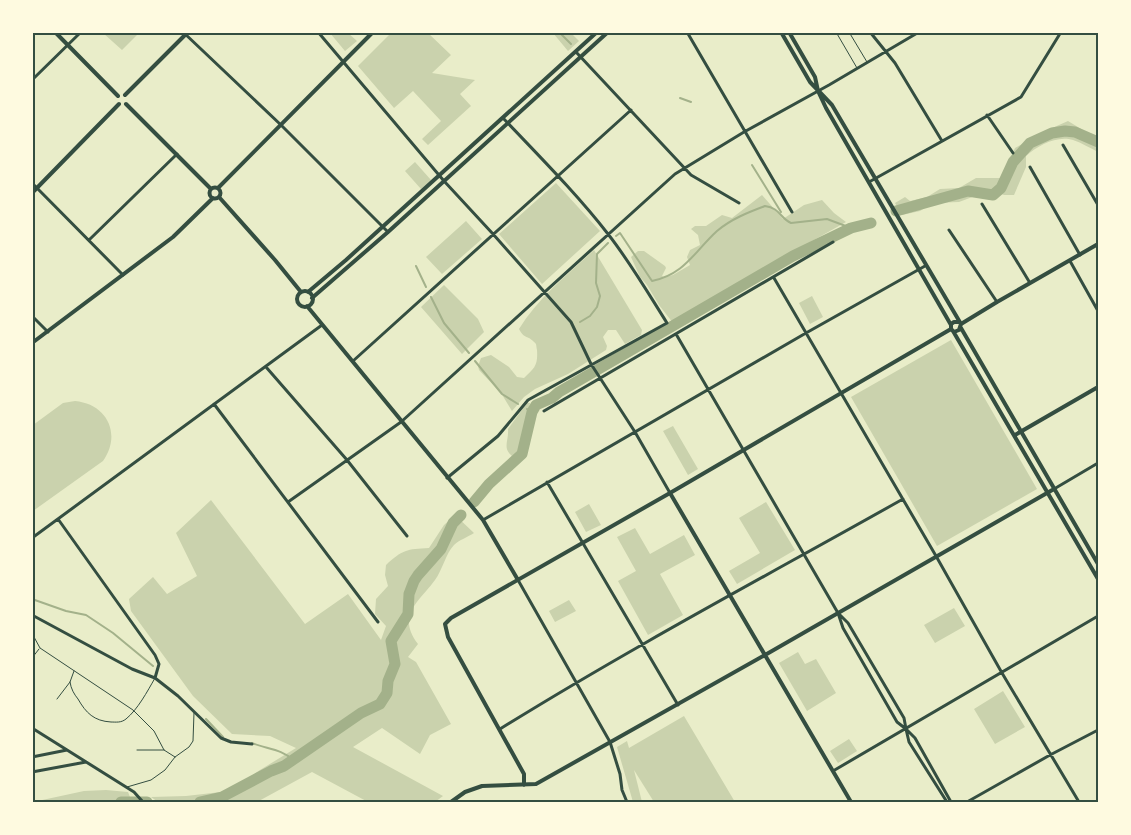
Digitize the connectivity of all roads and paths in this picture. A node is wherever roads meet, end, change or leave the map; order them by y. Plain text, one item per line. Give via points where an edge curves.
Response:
1 (55, 32) edge
2 (81, 32) edge
3 (318, 32) edge
4 (373, 32) edge
5 (597, 32) edge
6 (687, 32) edge
7 (781, 32) edge
8 (789, 32) edge
9 (836, 32) edge
10 (849, 32) edge
11 (870, 32) edge
12 (919, 32) edge
13 (1061, 32) edge
14 (186, 33) edge
15 (606, 33) edge
16 (68, 45) junction
17 (576, 52) junction
18 (885, 52) junction
19 (801, 53) junction
20 (581, 56) junction
21 (795, 56) junction
22 (867, 62) junction
23 (344, 63) junction
24 (858, 69) junction
25 (32, 80) edge
26 (818, 91) junction
27 (125, 94) junction
28 (118, 96) junction
29 (520, 103) junction
30 (119, 104) junction
31 (126, 104) junction
32 (525, 108) junction
33 (631, 110) junction
34 (988, 115) junction
35 (503, 118) junction
36 (508, 124) junction
37 (281, 125) junction
38 (845, 128) junction
39 (838, 131) junction
40 (744, 132) junction
41 (942, 141) junction
42 (1063, 145) dead end
43 (466, 151) junction
44 (1013, 153) dead end
45 (177, 154) junction
46 (471, 156) junction
47 (862, 157) junction
48 (856, 160) junction
49 (1030, 167) dead end
50 (684, 168) junction
51 (439, 175) junction
52 (558, 176) junction
53 (874, 179) junction
54 (444, 181) junction
55 (869, 182) junction
56 (32, 183) edge
57 (38, 188) junction
58 (218, 188) junction
59 (211, 189) junction
60 (32, 193) edge
61 (219, 197) junction
62 (213, 198) junction
63 (739, 203) dead end
64 (982, 204) dead end
65 (1098, 206) edge
66 (404, 207) junction
67 (792, 212) dead end
68 (410, 213) junction
69 (900, 222) junction
70 (894, 226) junction
71 (382, 227) junction
72 (949, 230) dead end
73 (388, 232) junction
74 (493, 234) junction
75 (608, 234) junction
76 (89, 240) junction
77 (832, 242) dead end
78 (913, 244) junction
79 (1098, 244) edge
80 (906, 248) junction
81 (1081, 256) junction
82 (346, 260) junction
83 (1070, 261) junction
84 (351, 265) junction
85 (925, 266) junction
86 (919, 270) junction
87 (123, 275) junction
88 (774, 278) junction
89 (1030, 283) junction
90 (544, 291) junction
91 (300, 292) junction
92 (308, 292) junction
93 (944, 297) junction
94 (312, 298) junction
95 (937, 301) junction
96 (997, 302) junction
97 (307, 306) junction
98 (1098, 311) edge
99 (32, 316) edge
100 (322, 325) junction
101 (960, 325) junction
102 (952, 328) junction
103 (48, 332) junction
104 (806, 333) junction
105 (676, 334) junction
106 (32, 343) edge
107 (980, 359) junction
108 (352, 362) junction
109 (972, 363) junction
110 (592, 364) junction
111 (266, 367) junction
112 (600, 377) junction
113 (1098, 387) edge
114 (708, 389) junction
115 (999, 393) junction
116 (841, 394) junction
117 (993, 397) junction
118 (214, 404) junction
119 (544, 411) dead end
120 (401, 422) junction
121 (1021, 431) junction
122 (635, 432) junction
123 (1015, 435) junction
124 (745, 450) junction
125 (347, 460) junction
126 (1039, 461) junction
127 (1098, 464) edge
128 (1032, 465) junction
129 (447, 478) junction
130 (547, 482) junction
131 (1054, 489) junction
132 (1048, 492) junction
133 (670, 493) junction
134 (903, 500) junction
135 (288, 502) junction
136 (58, 519) junction
137 (483, 520) junction
138 (1079, 530) junction
139 (1073, 534) junction
140 (407, 536) dead end
141 (32, 538) edge
142 (582, 543) junction
143 (805, 555) junction
144 (936, 556) junction
145 (1098, 564) edge
146 (1097, 572) edge
147 (1098, 579) edge
148 (518, 580) junction
149 (729, 595) junction
150 (838, 613) junction
151 (32, 615) edge
152 (1098, 616) edge
153 (32, 622) edge
154 (378, 622) dead end
155 (34, 637) junction
156 (32, 639) edge
157 (642, 645) junction
158 (861, 645) junction
159 (40, 648) junction
160 (855, 648) junction
161 (765, 655) junction
162 (32, 658) edge
163 (875, 669) junction
164 (74, 671) junction
165 (869, 672) junction
166 (1002, 673) junction
167 (155, 678) junction
168 (70, 682) junction
169 (575, 682) junction
170 (890, 695) junction
171 (57, 699) dead end
172 (884, 699) junction
173 (678, 705) junction
174 (134, 710) junction
175 (194, 711) junction
176 (32, 728) edge
177 (500, 729) junction
178 (906, 729) junction
179 (1098, 730) edge
180 (610, 742) junction
181 (252, 744) dead end
182 (68, 750) junction
183 (137, 750) dead end
184 (164, 750) junction
185 (1050, 755) junction
186 (32, 756) edge
187 (926, 756) junction
188 (175, 757) junction
189 (920, 760) junction
190 (86, 762) junction
191 (32, 772) edge
192 (833, 772) junction
193 (939, 778) junction
194 (932, 781) junction
195 (524, 785) junction
196 (127, 787) junction
197 (143, 802) edge
198 (451, 802) edge
199 (627, 802) edge
200 (851, 802) edge
201 (946, 802) edge
202 (951, 802) edge
203 (967, 802) edge
204 (1079, 802) edge

1 - 16 street
2 - 16 street
3 - 23 street
4 - 23 street
5 - 17 street
6 - 40 street
7 - 21 street
8 - 19 street
9 - 24 lane
10 - 22 lane
11 - 18 street
12 - 18 street
13 - 34 street via 1021,97
14 - 27 street
14 - 37 street
15 - 20 street
16 - 25 street
16 - 28 street
17 - 20 street
17 - 29 street
18 - 22 street
18 - 41 street
19 - 21 street
19 - 26 street via 815,77
20 - 32 street
20 - 33 street
21 - 26 street
22 - 24 street
23 - 37 street
23 - 51 street
24 - 26 street
26 - 38 street via 832,105
26 - 39 street
26 - 40 street
27 - 28 street
27 - 31 street
28 - 30 street
29 - 32 street
29 - 35 street
30 - 31 street
30 - 57 street
31 - 45 street
32 - 36 street
33 - 50 street
33 - 52 street
34 - 41 street
34 - 44 street
35 - 36 street
35 - 43 street
36 - 46 street
36 - 52 street
37 - 58 street
37 - 71 street
38 - 39 street
38 - 47 street
39 - 48 street
40 - 50 street
40 - 67 street
41 - 53 street
42 - 65 street
43 - 46 street
43 - 51 street
45 - 59 street
45 - 76 street
46 - 54 street
47 - 48 street
47 - 53 street
48 - 55 street
49 - 81 street
50 - 63 street
50 - 75 street
51 - 54 street
51 - 66 street
52 - 74 street
52 - 75 street
53 - 55 street
53 - 69 street
54 - 68 street
54 - 74 street
55 - 70 street
56 - 57 street
57 - 60 street
57 - 76 street
58 - 59 street
58 - 61 street via 221,192
59 - 62 street
61 - 62 street
61 - 91 street
62 - 87 street via 173,237
64 - 89 street
66 - 68 street
66 - 71 street
68 - 73 street
69 - 70 street
69 - 78 street
70 - 80 street
71 - 73 street
71 - 82 street
72 - 96 street
73 - 84 street
74 - 90 street
74 - 108 street
75 - 90 street
75 - 110 street via 667,323
76 - 87 street
77 - 88 street
78 - 80 street
78 - 85 street
79 - 81 street
80 - 86 street
81 - 83 street
82 - 84 street
82 - 92 street
83 - 89 street
83 - 98 street
84 - 94 street
85 - 86 street
85 - 93 street
86 - 95 street
86 - 104 street
87 - 103 street
88 - 104 street
88 - 105 street
89 - 96 street
90 - 110 street via 571,322
90 - 120 street
91 - 92 street
91 - 97 street via 298,303
92 - 94 street
93 - 95 street
93 - 101 street
94 - 97 street
95 - 102 street
96 - 101 street
97 - 100 street
99 - 103 street
100 - 108 street
100 - 111 street
101 - 102 street via 954,322
101 - 102 street via 958,331
101 - 107 street
102 - 109 street
102 - 116 street
103 - 106 street
104 - 114 street
104 - 116 street
105 - 112 street
105 - 114 street
107 - 109 street
107 - 115 street
108 - 120 street
109 - 117 street
110 - 112 street
110 - 129 street via 528,400 498,436
111 - 118 street
111 - 125 street
112 - 119 street
112 - 122 street
113 - 121 street
114 - 122 street
114 - 124 street
115 - 117 street
115 - 121 street
116 - 124 street
116 - 134 street
117 - 123 street
118 - 135 street
118 - 136 street
120 - 125 street
120 - 129 street
121 - 123 street
121 - 126 street
122 - 130 street
122 - 133 street
123 - 128 street
124 - 133 street
124 - 143 street
125 - 135 street
125 - 140 street
126 - 128 street
126 - 131 street
127 - 131 street
128 - 132 street
129 - 137 street
130 - 137 street
130 - 142 street
131 - 132 street
131 - 138 street
132 - 139 street
132 - 144 street
133 - 142 street
133 - 149 street
134 - 143 street
134 - 144 street
135 - 154 street
136 - 141 street
136 - 167 street via 155,655 159,664
137 - 148 street
138 - 139 street
138 - 145 street
139 - 146 street
142 - 148 street
142 - 157 street
143 - 149 street
143 - 150 street
144 - 150 street
144 - 166 street
146 - 147 street
148 - 169 street
148 - 177 street via 445,624 448,637
149 - 157 street
149 - 161 street
150 - 158 street
150 - 160 street
150 - 161 street
151 - 167 street
152 - 166 street
153 - 155 lane
155 - 156 lane
155 - 159 lane
157 - 169 street
157 - 173 street
158 - 160 street
158 - 163 street
159 - 162 lane
159 - 164 lane
160 - 165 street
161 - 173 street
161 - 192 street
163 - 165 street
163 - 170 street
164 - 168 lane
164 - 174 lane
165 - 172 street
166 - 178 street
166 - 185 street
167 - 174 lane
167 - 175 street
168 - 171 lane
168 - 174 lane via 70,688 84,710 102,721 120,722
169 - 177 street
169 - 180 street
170 - 172 street
170 - 178 street via 904,718
172 - 178 street via 897,722
173 - 180 street
174 - 184 lane via 154,731
175 - 181 street via 221,738
175 - 188 lane via 193,741
176 - 182 street
177 - 195 street via 524,774
178 - 187 street
178 - 189 street via 909,742
178 - 192 street
179 - 185 street
180 - 195 street via 536,784
180 - 199 street
182 - 186 street
182 - 190 street
183 - 184 lane
184 - 188 lane
185 - 203 street
185 - 204 street
187 - 189 street
187 - 193 street
188 - 196 lane via 151,780
189 - 194 street
190 - 191 street
190 - 196 street
192 - 200 street
193 - 194 street
193 - 202 street
194 - 201 street
195 - 198 street via 482,786
196 - 197 street

